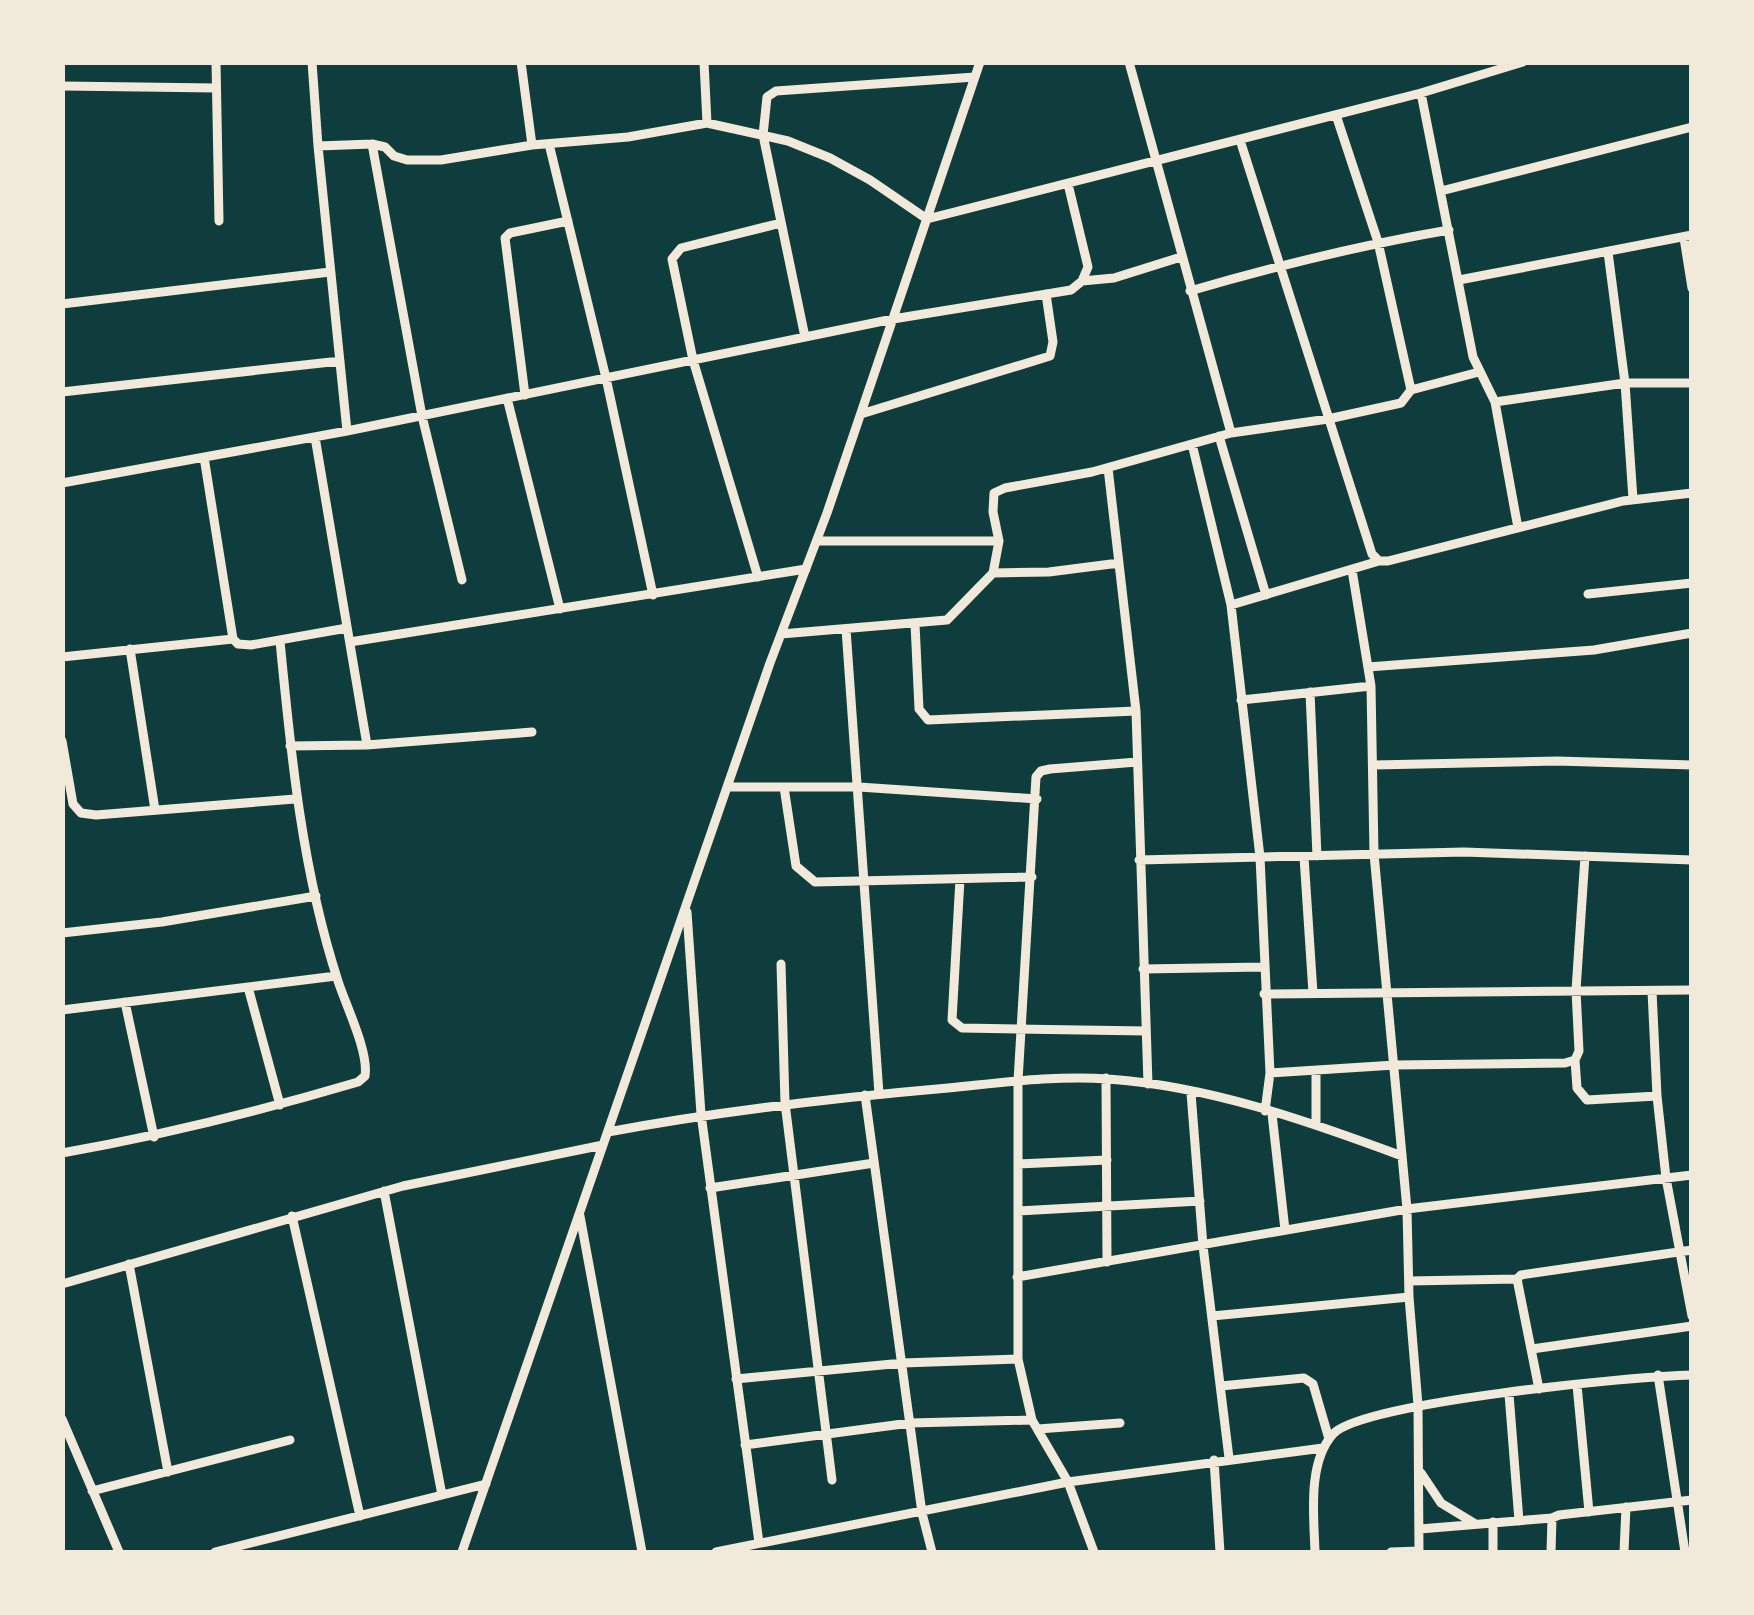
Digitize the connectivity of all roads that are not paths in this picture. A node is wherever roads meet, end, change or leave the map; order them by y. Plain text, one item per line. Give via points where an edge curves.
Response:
1 (216, 62) edge
2 (312, 62) edge
3 (521, 62) edge
4 (704, 62) edge
5 (980, 62) edge
6 (1130, 62) edge
7 (1523, 62) edge
8 (975, 78) junction
9 (62, 86) edge
10 (216, 88) junction
11 (1420, 93) junction
12 (1336, 115) junction
13 (707, 122) junction
14 (1692, 127) edge
15 (763, 135) junction
16 (1240, 140) junction
17 (372, 144) junction
18 (549, 144) junction
19 (532, 145) junction
20 (318, 146) junction
21 (1154, 162) junction
22 (1068, 184) junction
23 (1441, 191) junction
24 (927, 219) junction
25 (219, 221) dead end
26 (568, 221) junction
27 (781, 222) junction
28 (1448, 230) junction
29 (1688, 237) edge
30 (1378, 242) junction
31 (1608, 252) junction
32 (1181, 257) junction
33 (1280, 265) junction
34 (330, 272) junction
35 (1459, 280) junction
36 (1082, 281) junction
37 (1692, 288) edge
38 (1190, 292) junction
39 (1046, 294) junction
40 (62, 304) edge
41 (893, 319) junction
42 (805, 337) junction
43 (693, 360) junction
44 (340, 361) junction
45 (1479, 372) junction
46 (606, 378) junction
47 (1624, 383) junction
48 (1692, 383) edge
49 (1411, 390) junction
50 (62, 392) edge
51 (525, 395) junction
52 (507, 398) junction
53 (1495, 402) junction
54 (861, 414) junction
55 (422, 416) junction
56 (1328, 419) junction
57 (347, 431) junction
58 (1231, 432) junction
59 (1219, 436) junction
60 (314, 437) junction
61 (1192, 444) junction
62 (204, 457) junction
63 (1108, 468) junction
64 (62, 483) edge
65 (1692, 492) edge
66 (1633, 499) junction
67 (1518, 528) junction
68 (816, 540) junction
69 (999, 541) junction
70 (1379, 560) junction
71 (1119, 563) junction
72 (806, 568) junction
73 (1352, 570) junction
74 (994, 573) junction
75 (758, 577) junction
76 (462, 580) dead end
77 (1692, 582) edge
78 (1588, 594) dead end
79 (653, 595) junction
80 (1266, 595) junction
81 (1230, 605) junction
82 (560, 610) junction
83 (915, 624) junction
84 (347, 628) junction
85 (846, 629) junction
86 (1692, 633) edge
87 (781, 634) junction
88 (233, 638) junction
89 (280, 641) junction
90 (350, 642) junction
91 (130, 649) junction
92 (62, 656) edge
93 (1368, 667) junction
94 (1371, 686) junction
95 (1310, 692) junction
96 (1241, 700) junction
97 (1136, 711) junction
98 (532, 732) dead end
99 (62, 741) edge
100 (367, 744) junction
101 (290, 746) junction
102 (1137, 762) junction
103 (1374, 765) junction
104 (1692, 766) edge
105 (727, 787) junction
106 (784, 787) junction
107 (859, 787) junction
108 (295, 799) junction
109 (1037, 799) junction
110 (155, 810) junction
111 (1374, 854) junction
112 (1316, 856) junction
113 (1585, 856) junction
114 (1260, 857) junction
115 (1304, 857) junction
116 (1138, 860) junction
117 (1692, 860) edge
118 (1032, 877) junction
119 (960, 880) junction
120 (865, 882) junction
121 (316, 896) junction
122 (686, 904) junction
123 (62, 934) edge
124 (782, 964) dead end
125 (1264, 968) junction
126 (1143, 969) junction
127 (336, 976) junction
128 (248, 987) junction
129 (1387, 990) junction
130 (1576, 990) junction
131 (1692, 990) edge
132 (1652, 991) junction
133 (1264, 994) junction
134 (1313, 994) junction
135 (125, 1002) junction
136 (62, 1010) edge
137 (1022, 1028) junction
138 (1146, 1031) junction
139 (1575, 1060) junction
140 (1395, 1065) junction
141 (1316, 1071) junction
142 (1270, 1073) junction
143 (1106, 1078) junction
144 (1018, 1082) junction
145 (1148, 1084) junction
146 (1191, 1093) junction
147 (878, 1094) junction
148 (865, 1095) junction
149 (1658, 1096) junction
150 (785, 1104) junction
151 (280, 1106) junction
152 (1269, 1113) junction
153 (701, 1114) junction
154 (1316, 1124) junction
155 (608, 1132) junction
156 (154, 1137) junction
157 (603, 1145) junction
158 (62, 1153) edge
159 (1402, 1156) junction
160 (1107, 1160) junction
161 (874, 1163) junction
162 (1018, 1164) junction
163 (1692, 1175) edge
164 (794, 1176) junction
165 (1666, 1178) junction
166 (710, 1188) junction
167 (384, 1191) junction
168 (1200, 1200) junction
169 (1107, 1204) junction
170 (1407, 1209) junction
171 (1018, 1211) junction
172 (580, 1214) junction
173 (292, 1216) junction
174 (1285, 1230) junction
175 (1204, 1246) junction
176 (1692, 1250) edge
177 (1680, 1251) junction
178 (1108, 1262) junction
179 (129, 1264) junction
180 (1017, 1277) junction
181 (1518, 1279) junction
182 (1409, 1281) junction
183 (62, 1284) edge
184 (1409, 1297) junction
185 (1212, 1316) junction
186 (1692, 1316) edge
187 (1692, 1326) edge
188 (1532, 1349) junction
189 (1018, 1359) junction
190 (902, 1363) junction
191 (818, 1371) junction
192 (1658, 1375) junction
193 (1692, 1375) edge
194 (736, 1379) junction
195 (1578, 1385) junction
196 (1220, 1386) junction
197 (1539, 1389) junction
198 (1509, 1394) junction
199 (1418, 1405) junction
200 (62, 1419) edge
201 (910, 1423) junction
202 (1120, 1423) dead end
203 (1035, 1424) junction
204 (826, 1434) junction
205 (290, 1440) dead end
206 (1326, 1444) junction
207 (746, 1445) junction
208 (1230, 1458) junction
209 (78, 1460) junction
210 (1214, 1460) junction
211 (62, 1463) edge
212 (1419, 1471) junction
213 (168, 1472) junction
214 (832, 1480) dead end
215 (1068, 1482) junction
216 (486, 1484) junction
217 (92, 1491) junction
218 (442, 1495) junction
219 (1676, 1500) junction
220 (1692, 1500) edge
221 (1626, 1507) junction
222 (1589, 1512) junction
223 (922, 1513) junction
224 (360, 1516) junction
225 (1552, 1518) junction
226 (1518, 1520) junction
227 (1493, 1522) junction
228 (1475, 1524) junction
229 (1420, 1530) junction
230 (759, 1543) junction
231 (1687, 1549) edge
232 (119, 1552) edge
233 (215, 1552) edge
234 (462, 1552) edge
235 (642, 1552) edge
236 (716, 1552) edge
237 (932, 1552) edge
238 (1090, 1552) edge
239 (1220, 1552) edge
240 (1315, 1552) edge
241 (1391, 1552) edge
242 (1419, 1552) edge
243 (1494, 1552) edge
244 (1551, 1552) edge
245 (1624, 1552) edge

1 - 10 street
2 - 20 street
3 - 19 street
4 - 13 street
5 - 8 street
6 - 21 street
7 - 11 street
8 - 15 street via 776,92 768,97
8 - 24 street
9 - 10 street
10 - 25 street
11 - 12 street
11 - 23 street
12 - 16 street
12 - 30 street
13 - 15 street
13 - 18 street
14 - 23 street
15 - 24 street via 830,158
15 - 27 street
16 - 21 street
16 - 33 street
17 - 19 street via 408,160
17 - 20 street
17 - 55 street
18 - 19 street
18 - 26 street
20 - 34 street
21 - 22 street
21 - 32 street
22 - 24 street
22 - 36 street via 1088,267
23 - 28 street
24 - 41 street
26 - 46 street
26 - 51 street via 505,238
27 - 42 street
27 - 43 street via 674,253
28 - 30 street
28 - 35 street
29 - 31 street
29 - 37 street
30 - 33 street
30 - 49 street
31 - 35 street
31 - 47 street
32 - 36 street
32 - 38 street
33 - 38 street
33 - 56 street
34 - 40 street
34 - 44 street
35 - 45 street
36 - 39 street
38 - 58 street
39 - 41 street
39 - 54 street via 1050,356
41 - 42 street
41 - 54 street
42 - 43 street
43 - 46 street
43 - 75 street
44 - 50 street
44 - 57 street
45 - 49 street
45 - 53 street
46 - 51 street
46 - 79 street
47 - 48 street
47 - 53 street
47 - 66 street
49 - 56 street via 1401,403
51 - 52 street
52 - 55 street
52 - 82 street
53 - 67 street
54 - 68 street
55 - 57 street
55 - 76 street
56 - 58 street
56 - 70 street
57 - 60 street
58 - 59 street
59 - 61 street
59 - 80 street
60 - 62 street
60 - 84 street
61 - 63 street
61 - 81 street
62 - 64 street
62 - 88 street
63 - 69 street via 994,494
63 - 71 street
65 - 66 street
66 - 67 street
67 - 70 street
68 - 69 street
68 - 72 street
69 - 74 street
70 - 73 street
71 - 74 street
71 - 97 street
72 - 75 street
72 - 87 street
73 - 80 street
73 - 93 street
74 - 83 street via 946,620
75 - 79 street
77 - 78 street
79 - 82 street
80 - 81 street
81 - 96 street
82 - 90 street
83 - 85 street
83 - 97 street via 919,710 928,720
84 - 89 street
84 - 90 street
85 - 87 street
85 - 107 street
86 - 93 street via 1594,650
87 - 105 street
88 - 89 street via 251,645
88 - 91 street
89 - 101 street
90 - 100 street
91 - 92 street
91 - 110 street
93 - 94 street
94 - 95 street
94 - 103 street
95 - 96 street
95 - 112 street
96 - 114 street
97 - 102 street
98 - 100 street
99 - 110 street via 73,804 82,813
100 - 101 street
101 - 108 street
102 - 109 street via 1040,771
102 - 116 street
103 - 104 street
103 - 111 street
105 - 106 street
105 - 122 street
106 - 107 street
106 - 120 street via 796,866 815,882
107 - 109 street
107 - 120 street
108 - 110 street
108 - 121 street
109 - 118 street
111 - 112 street
111 - 113 street
111 - 129 street
112 - 115 street
113 - 117 street
113 - 130 street
114 - 115 street
114 - 116 street
114 - 125 street
115 - 134 street
116 - 126 street
118 - 119 street
118 - 137 street
119 - 120 street
119 - 137 street via 952,1020 962,1028
120 - 147 street
121 - 123 street
121 - 127 street
122 - 153 street
122 - 155 street
124 - 150 street
125 - 126 street
125 - 133 street
126 - 138 street
127 - 128 street
127 - 151 street via 365,1076
128 - 135 street
128 - 151 street
129 - 130 street
129 - 134 street
129 - 140 street
130 - 132 street
130 - 139 street
131 - 132 street
132 - 149 street
133 - 134 street
133 - 142 street
135 - 136 street
135 - 156 street
137 - 138 street
137 - 144 street
138 - 145 street
139 - 140 street
139 - 149 street via 1577,1088 1587,1100
140 - 141 street
140 - 159 street
141 - 142 street
141 - 154 street
142 - 152 street
143 - 144 street
143 - 145 street
143 - 160 street
144 - 147 street
144 - 162 street
145 - 146 street
146 - 152 street
146 - 168 street
147 - 148 street
148 - 150 street
148 - 161 street
149 - 165 street
150 - 153 street
150 - 164 street
151 - 156 street
152 - 154 street
152 - 174 street
153 - 155 street
153 - 166 street
154 - 159 street
155 - 157 street
156 - 158 street
157 - 167 street
157 - 172 street
159 - 170 street
160 - 162 street
160 - 169 street
161 - 164 street
161 - 190 street
162 - 171 street
163 - 165 street
164 - 166 street
164 - 191 street
165 - 170 street
165 - 177 street
166 - 194 street
167 - 173 street
167 - 218 street
168 - 169 street
168 - 175 street
169 - 171 street
169 - 178 street
170 - 174 street
170 - 182 street
171 - 180 street
172 - 216 street
172 - 235 street
173 - 179 street
173 - 224 street
174 - 175 street
175 - 178 street
175 - 185 street
176 - 177 street
177 - 181 street
177 - 186 street
178 - 180 street
179 - 183 street
179 - 213 street
180 - 189 street
181 - 182 street
181 - 188 street
182 - 184 street
184 - 185 street
184 - 199 street
185 - 196 street
187 - 188 street
188 - 197 street
189 - 190 street
189 - 203 street
190 - 191 street
190 - 201 street
191 - 194 street
191 - 204 street
192 - 193 street
192 - 195 street
192 - 219 street
194 - 207 street
195 - 197 street
195 - 222 street
196 - 206 street via 1304,1378 1313,1384
196 - 208 street
197 - 198 street
198 - 199 street
198 - 226 street
199 - 206 street via 1364,1416
199 - 212 street
200 - 209 street
201 - 203 street
201 - 204 street
201 - 223 street
202 - 203 street
203 - 215 street
204 - 207 street
204 - 214 street
205 - 213 street
206 - 208 street
206 - 240 street via 1314,1487
207 - 230 street
208 - 210 street
209 - 211 street
209 - 217 street
210 - 215 street
210 - 239 street
212 - 228 street via 1441,1503
212 - 229 street
213 - 217 street
215 - 223 street
215 - 238 street
216 - 218 street
216 - 234 street
217 - 232 street
218 - 224 street
219 - 220 street
219 - 221 street
219 - 231 street
221 - 222 street
221 - 245 street
222 - 225 street
223 - 230 street
223 - 237 street
224 - 233 street
225 - 226 street
225 - 244 street
226 - 227 street
227 - 228 street
227 - 243 street
228 - 229 street
229 - 242 street
230 - 236 street
241 - 242 street

